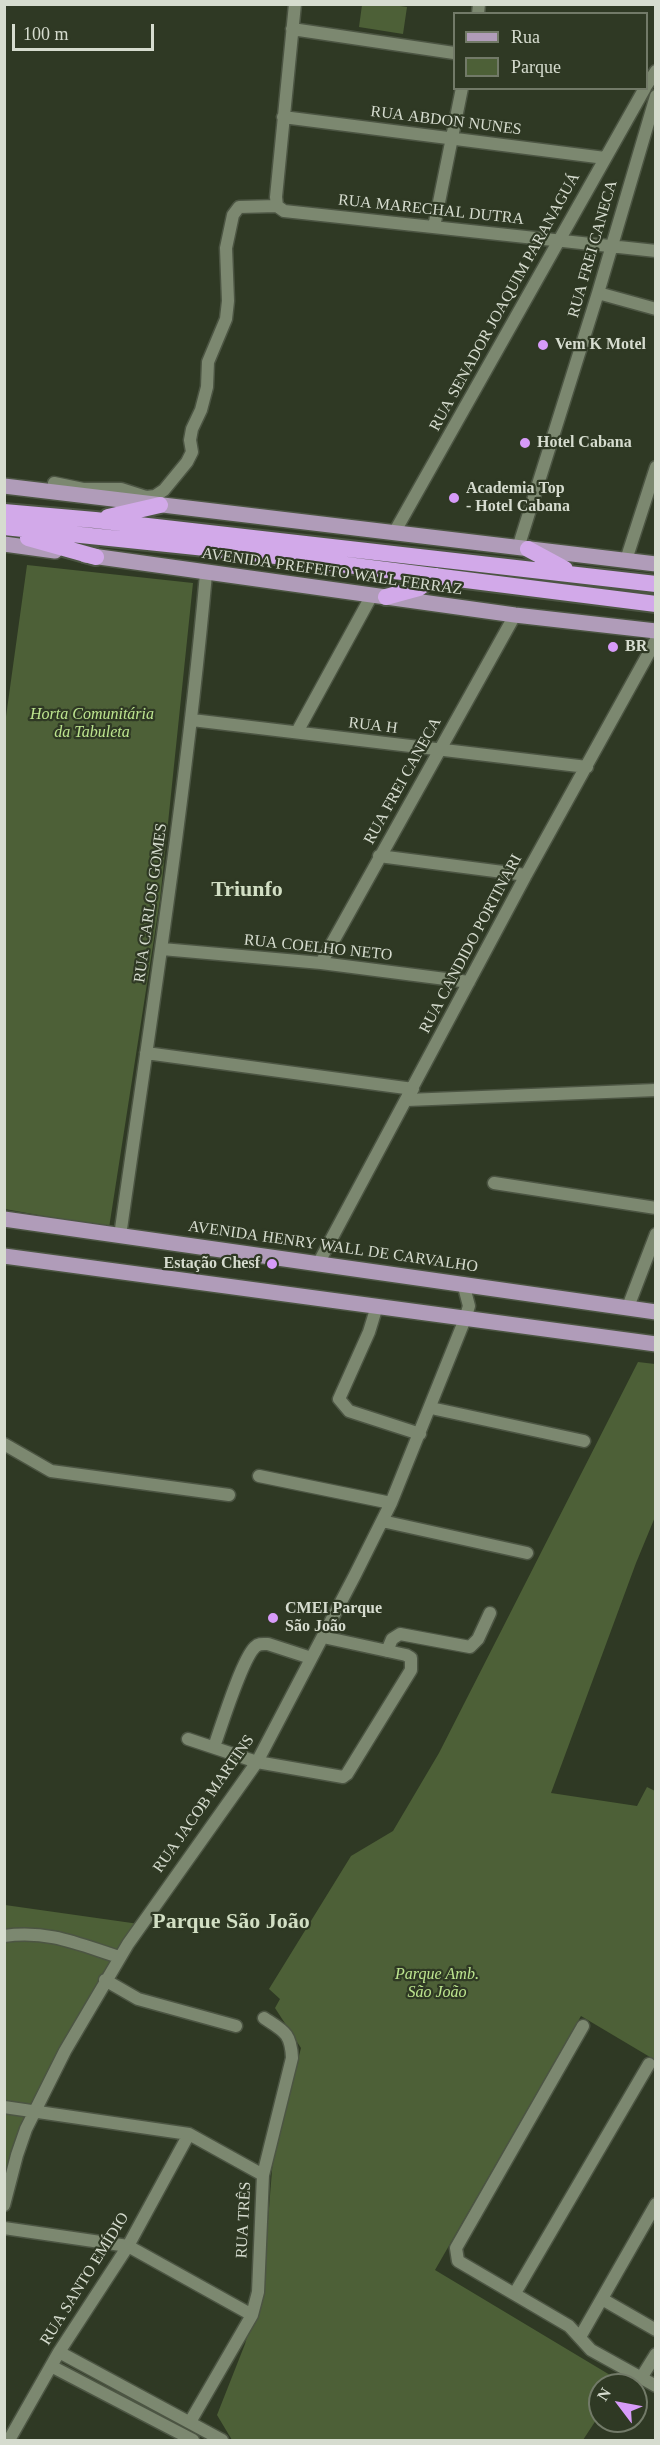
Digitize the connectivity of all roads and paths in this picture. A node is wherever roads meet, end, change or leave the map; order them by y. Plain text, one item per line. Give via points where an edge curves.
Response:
1 (295, 4) edge
2 (292, 29) junction
3 (453, 53) edge
4 (462, 90) edge
5 (644, 90) edge
6 (656, 96) edge
7 (283, 117) junction
8 (452, 139) junction
9 (605, 158) junction
10 (277, 206) junction
11 (434, 227) junction
12 (558, 240) junction
13 (610, 246) junction
14 (656, 251) edge
15 (598, 293) junction
16 (656, 309) edge
17 (656, 466) edge
18 (54, 483) dead end
19 (4, 486) edge
20 (150, 502) junction
21 (4, 512) edge
22 (95, 520) junction
23 (4, 528) edge
24 (394, 533) junction
25 (4, 544) edge
26 (523, 549) junction
27 (96, 557) junction
28 (626, 560) junction
29 (656, 564) edge
30 (206, 574) junction
31 (574, 574) junction
32 (436, 576) junction
33 (656, 584) edge
34 (379, 596) junction
35 (656, 604) edge
36 (515, 615) junction
37 (656, 631) edge
38 (656, 640) edge
39 (192, 720) junction
40 (297, 732) junction
41 (438, 750) junction
42 (587, 767) junction
43 (379, 856) junction
44 (526, 876) junction
45 (162, 949) junction
46 (321, 963) junction
47 (469, 982) junction
48 (146, 1053) junction
49 (656, 1090) edge
50 (410, 1094) junction
51 (494, 1183) dead end
52 (656, 1208) edge
53 (4, 1220) edge
54 (656, 1234) edge
55 (120, 1236) junction
56 (4, 1256) edge
57 (318, 1264) junction
58 (463, 1283) junction
59 (376, 1306) junction
60 (627, 1307) junction
61 (656, 1312) edge
62 (465, 1319) junction
63 (656, 1344) edge
64 (431, 1408) junction
65 (420, 1434) junction
66 (584, 1441) dead end
67 (4, 1444) edge
68 (259, 1476) dead end
69 (230, 1495) dead end
70 (391, 1503) junction
71 (382, 1521) junction
72 (527, 1553) dead end
73 (490, 1613) dead end
74 (323, 1637) junction
75 (387, 1651) junction
76 (311, 1658) junction
77 (188, 1739) dead end
78 (214, 1747) junction
79 (257, 1762) junction
80 (4, 1936) edge
81 (120, 1957) junction
82 (105, 1980) junction
83 (264, 2018) dead end
84 (236, 2026) dead end
85 (583, 2026) dead end
86 (649, 2064) dead end
87 (4, 2107) edge
88 (35, 2110) junction
89 (189, 2134) junction
90 (263, 2175) junction
91 (656, 2204) edge
92 (4, 2205) edge
93 (4, 2228) edge
94 (128, 2246) junction
95 (515, 2293) junction
96 (602, 2299) junction
97 (252, 2315) junction
98 (656, 2330) edge
99 (580, 2337) junction
100 (59, 2352) junction
101 (656, 2354) edge
102 (51, 2366) junction
103 (633, 2373) edge
104 (645, 2373) edge
105 (190, 2422) junction
106 (14, 2439) edge
107 (193, 2440) edge
108 (222, 2440) edge

1 - 2 street
2 - 3 street
2 - 7 street
4 - 8 street
5 - 9 street, RUA SENADOR JOAQUIM PARANAGUÁ
6 - 13 street, RUA FREI CANECA
7 - 8 street, RUA ABDON NUNES
7 - 10 street
8 - 9 street, RUA ABDON NUNES
8 - 11 street
9 - 12 street, RUA SENADOR JOAQUIM PARANAGUÁ
10 - 11 street, RUA MARECHAL DUTRA via 284,211
10 - 20 street, RUA MARECHAL DUTRA via 239,207 233,215 226,248 226,319 208,362 207,387 190,440 192,452 164,490
11 - 12 street, RUA MARECHAL DUTRA
12 - 13 street, RUA MARECHAL DUTRA
12 - 24 street, RUA SENADOR JOAQUIM PARANAGUÁ
13 - 14 street, RUA MARECHAL DUTRA
13 - 15 street, RUA FREI CANECA
15 - 16 street
15 - 26 street, RUA FREI CANECA
17 - 28 street
18 - 20 street via 83,489 121,489
19 - 20 main road
20 - 22 highway
20 - 24 main road
21 - 22 highway, AVENIDA PREFEITO WALL FERRAZ
22 - 31 highway, AVENIDA PREFEITO WALL FERRAZ
23 - 27 highway
23 - 32 highway, AVENIDA PREFEITO WALL FERRAZ
24 - 26 main road
25 - 27 main road, AVENIDA PREFEITO WALL FERRAZ
26 - 28 main road
26 - 31 highway
27 - 30 main road, AVENIDA PREFEITO WALL FERRAZ
28 - 29 main road
30 - 34 main road, AVENIDA PREFEITO WALL FERRAZ
30 - 39 street, RUA CARLOS GOMES
31 - 33 highway, AVENIDA PREFEITO WALL FERRAZ
32 - 34 highway via 419,588
32 - 35 highway, AVENIDA PREFEITO WALL FERRAZ
34 - 36 main road, AVENIDA PREFEITO WALL FERRAZ
34 - 40 street
36 - 37 main road, AVENIDA PREFEITO WALL FERRAZ
36 - 41 street, RUA FREI CANECA
38 - 42 street, RUA CANDIDO PORTINARI
39 - 40 street, RUA H
39 - 45 street, RUA CARLOS GOMES
40 - 41 street, RUA H
41 - 42 street, RUA H
41 - 43 street, RUA FREI CANECA
42 - 44 street, RUA CANDIDO PORTINARI
43 - 44 street
43 - 46 street, RUA FREI CANECA
44 - 47 street, RUA CANDIDO PORTINARI
45 - 46 street, RUA COELHO NETO
45 - 48 street, RUA CARLOS GOMES
46 - 47 street, RUA COELHO NETO
47 - 50 street, RUA CANDIDO PORTINARI
48 - 50 street
48 - 55 street, RUA CARLOS GOMES
49 - 50 street
50 - 57 street, RUA CANDIDO PORTINARI
51 - 52 street
53 - 55 main road, AVENIDA HENRY WALL DE CARVALHO
54 - 60 street
55 - 57 main road, AVENIDA HENRY WALL DE CARVALHO
56 - 59 main road
57 - 58 main road, AVENIDA HENRY WALL DE CARVALHO
58 - 60 main road, AVENIDA HENRY WALL DE CARVALHO
58 - 62 street, RUA JACOB MARTINS via 469,1306
59 - 62 main road
59 - 65 street via 369,1332 339,1399 349,1411
60 - 61 main road, AVENIDA HENRY WALL DE CARVALHO
62 - 63 main road
62 - 64 street, RUA JACOB MARTINS
64 - 65 street, RUA JACOB MARTINS
64 - 66 street
65 - 70 street, RUA JACOB MARTINS
67 - 69 street via 51,1471
68 - 70 street
70 - 71 street, RUA JACOB MARTINS
71 - 72 street
71 - 74 street, RUA JACOB MARTINS
73 - 75 street via 470,1647 400,1634 392,1639
74 - 75 street
74 - 76 street, RUA JACOB MARTINS
75 - 79 street via 411,1658 411,1670 347,1774
76 - 78 street via 266,1644 255,1646
76 - 79 street, RUA JACOB MARTINS
77 - 78 street
78 - 79 street
79 - 81 street, RUA JACOB MARTINS
80 - 81 street via 46,1934
81 - 82 street, RUA JACOB MARTINS
82 - 84 street via 138,1999
82 - 88 street, RUA JACOB MARTINS
83 - 90 street, RUA TRÊS via 291,2040 292,2058
85 - 95 street via 456,2248 458,2260
86 - 95 street
87 - 88 street
88 - 89 street
88 - 92 street, RUA JACOB MARTINS via 17,2155
89 - 90 street
89 - 94 street, RUA SANTO EMÍDIO
90 - 97 street, RUA TRÊS via 258,2292
91 - 96 street
93 - 94 street
94 - 97 street
94 - 100 street, RUA SANTO EMÍDIO
95 - 99 street
96 - 98 street
96 - 99 street
97 - 105 street, RUA TRÊS
99 - 103 street via 591,2350
100 - 102 street, RUA SANTO EMÍDIO
100 - 105 street
101 - 104 street
102 - 106 street, RUA SANTO EMÍDIO
102 - 107 street
105 - 108 street

